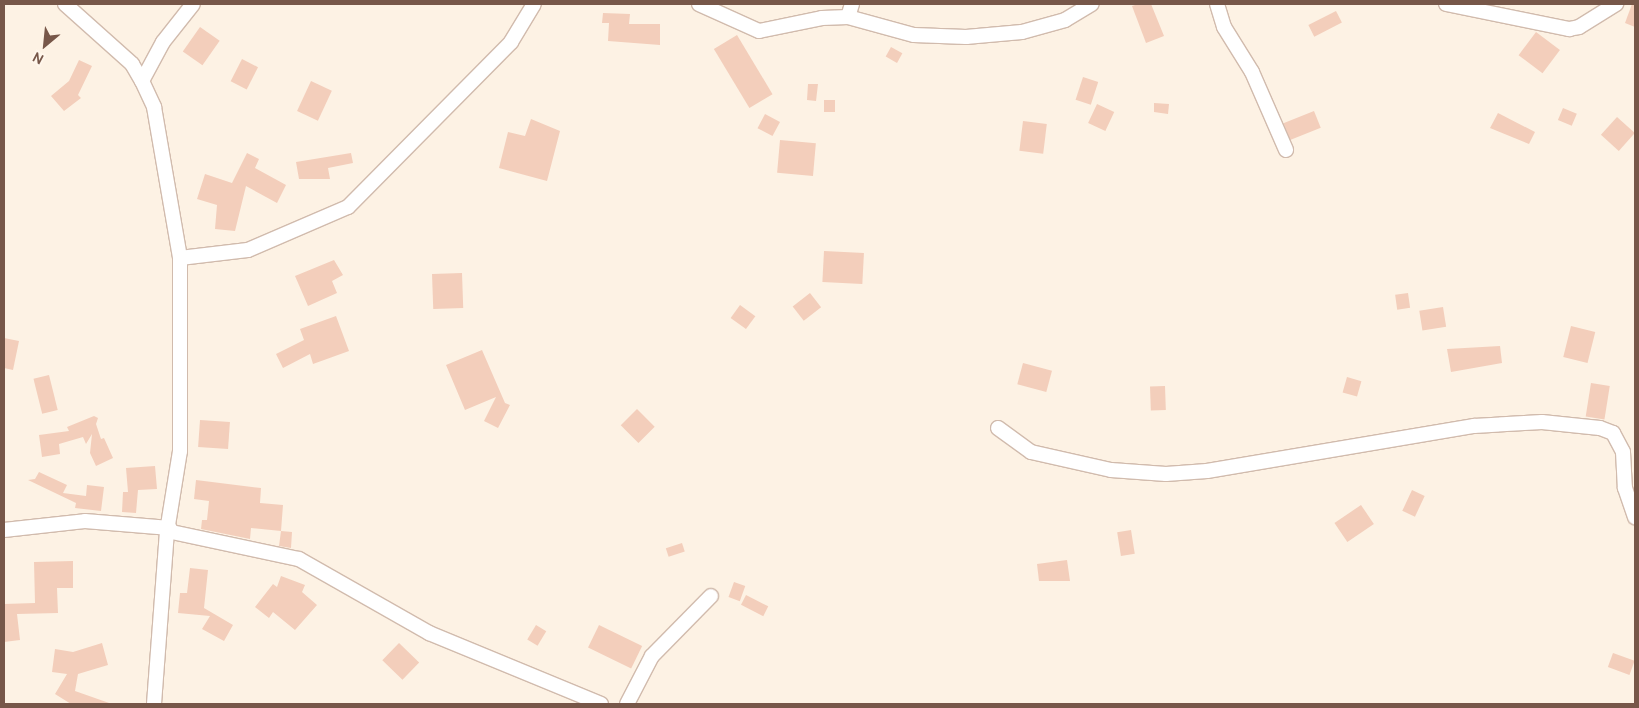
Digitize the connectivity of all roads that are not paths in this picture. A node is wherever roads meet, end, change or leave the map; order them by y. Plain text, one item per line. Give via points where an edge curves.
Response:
1 (65, 4) edge
2 (193, 4) edge
3 (534, 4) edge
4 (698, 4) edge
5 (1092, 4) edge
6 (1217, 4) edge
7 (1446, 4) edge
8 (1616, 4) edge
9 (850, 11) edge
10 (142, 81) junction
11 (1286, 150) dead end
12 (180, 258) junction
13 (998, 428) dead end
14 (1635, 517) edge
15 (168, 529) junction
16 (4, 530) edge
17 (711, 596) dead end
18 (154, 704) edge
19 (601, 704) edge
20 (627, 704) edge

1 - 10 street via 132,64
2 - 10 street via 163,42
3 - 12 street via 511,42 348,207 248,250
4 - 9 street via 759,31
5 - 9 street via 1065,20 1022,32 966,37 914,35
6 - 11 street via 1224,27 1252,72
7 - 8 street via 1569,29 1579,27
10 - 12 street via 154,107
12 - 15 street via 180,451
13 - 14 street via 1031,452 1111,470 1166,474 1207,471 1474,426 1542,422 1600,428 1613,433 1623,452 1625,488
15 - 16 street via 85,521
15 - 18 street
15 - 19 street via 299,559 429,633
17 - 20 street via 652,656

